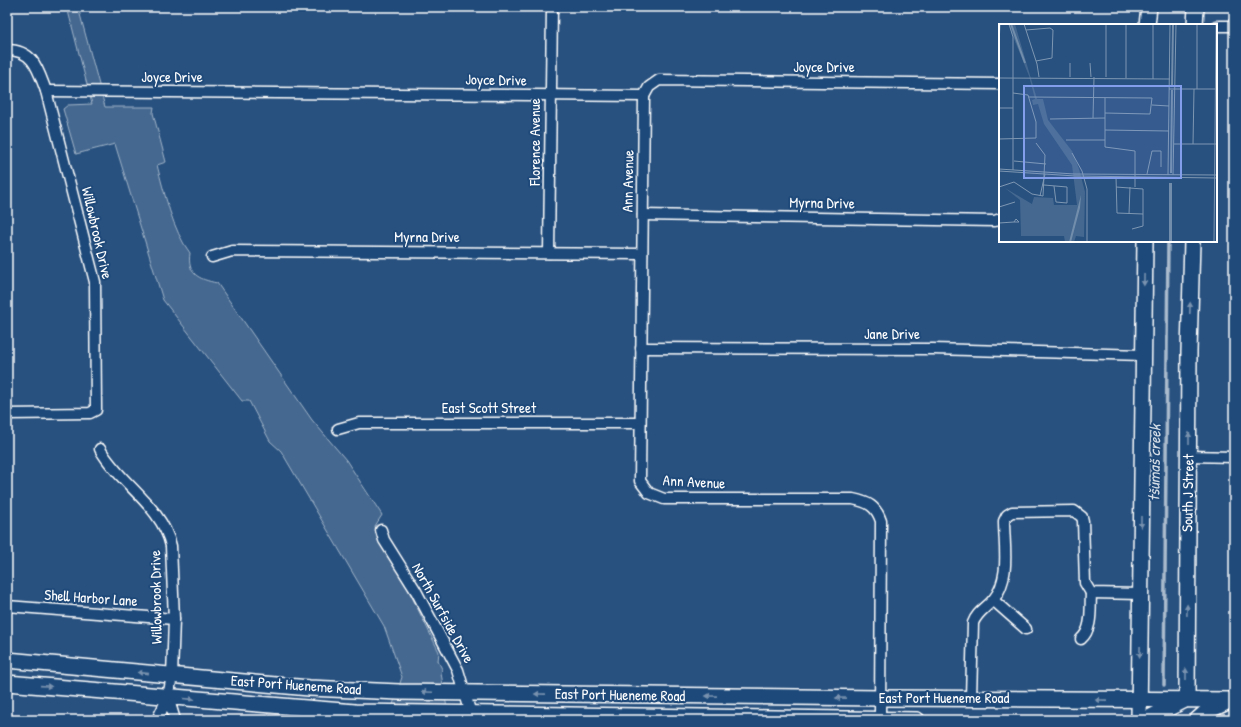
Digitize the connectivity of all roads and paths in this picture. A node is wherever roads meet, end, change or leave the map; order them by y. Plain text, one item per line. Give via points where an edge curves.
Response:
1 (552, 7) edge
2 (1149, 7) edge
3 (1196, 7) edge
4 (1148, 24) edge
5 (1196, 24) edge
6 (1217, 26) edge
7 (1234, 26) edge
8 (7, 50) edge
9 (999, 84) edge
10 (46, 91) junction
11 (551, 95) junction
12 (644, 96) junction
13 (643, 215) junction
14 (999, 218) edge
15 (1145, 242) edge
16 (1192, 242) edge
17 (549, 253) junction
18 (642, 254) junction
19 (212, 257) dead end
20 (641, 348) junction
21 (1144, 355) junction
22 (7, 414) edge
23 (640, 423) junction
24 (338, 429) dead end
25 (100, 450) dead end
26 (1189, 456) junction
27 (1234, 457) edge
28 (381, 530) dead end
29 (1091, 593) junction
30 (1141, 594) junction
31 (993, 600) junction
32 (7, 606) edge
33 (174, 618) junction
34 (1026, 629) dead end
35 (1081, 639) dead end
36 (7, 660) edge
37 (172, 676) junction
38 (7, 683) edge
39 (466, 693) junction
40 (168, 697) junction
41 (880, 698) junction
42 (971, 698) junction
43 (1187, 699) junction
44 (1140, 700) junction
45 (1233, 700) edge
46 (472, 717) edge
47 (732, 719) edge
48 (157, 720) edge
49 (175, 720) edge
50 (880, 720) edge
51 (917, 720) edge
52 (1140, 720) edge
53 (1145, 720) edge
54 (1197, 720) edge

1 - 11 street, Florence Avenue
2 - 4 main road
3 - 5 main road
6 - 7 street
8 - 10 street via 20,52 34,62
9 - 12 street, Joyce Drive via 659,80 649,87
10 - 11 street, Joyce Drive
10 - 22 street, Willowbrook Drive via 94,282 96,410 90,413
11 - 12 street, Joyce Drive
11 - 17 street, Florence Avenue
12 - 13 street, Ann Avenue
13 - 14 street, Myrna Drive
13 - 18 street, Ann Avenue
15 -> 21 main road
26 -> 16 main road, South J Street
17 - 18 street, Myrna Drive
17 - 19 street, Myrna Drive via 232,251
18 - 20 street, Ann Avenue
20 - 21 street, Jane Drive via 933,349
20 - 23 street, Ann Avenue
21 -> 30 main road
23 - 24 street, East Scott Street via 359,423
23 - 41 street, Ann Avenue via 640,481 649,493 664,499 853,499 866,502 875,508 881,521
25 - 33 street, Willowbrook Drive via 159,518 169,535
26 - 27 street
43 -> 26 main road, South J Street
28 - 39 street, North Surfside Drive via 384,540 416,591 458,670
29 - 30 street
29 - 31 street via 1085,583 1083,521 1078,513 1017,511 1007,515 1004,521 1005,574 1001,588
29 - 35 street via 1089,628
30 -> 44 main road
31 - 34 street
31 - 42 street via 980,611 973,624
32 - 33 street, Shell Harbor Lane
33 - 37 street, Willowbrook Drive
37 -> 36 main road, East Port Hueneme Road
39 -> 37 main road, East Port Hueneme Road via 309,688
37 - 40 street, Willowbrook Drive
38 -> 40 main road, East Port Hueneme Road
41 -> 39 main road, East Port Hueneme Road
39 - 46 street, North Surfside Drive
40 -> 46 main road, East Port Hueneme Road via 355,712
40 - 48 street
40 - 49 street
41 - 42 main road, East Port Hueneme Road
41 - 50 street, Ann Avenue
44 -> 42 main road, East Port Hueneme Road
43 - 44 main road, East Port Hueneme Road
43 - 45 main road, East Port Hueneme Road
43 - 53 main road
44 - 52 main road
45 - 54 main road via 1206,712
46 - 47 main road, East Port Hueneme Road
47 - 50 main road, East Port Hueneme Road
50 - 51 main road, East Port Hueneme Road

